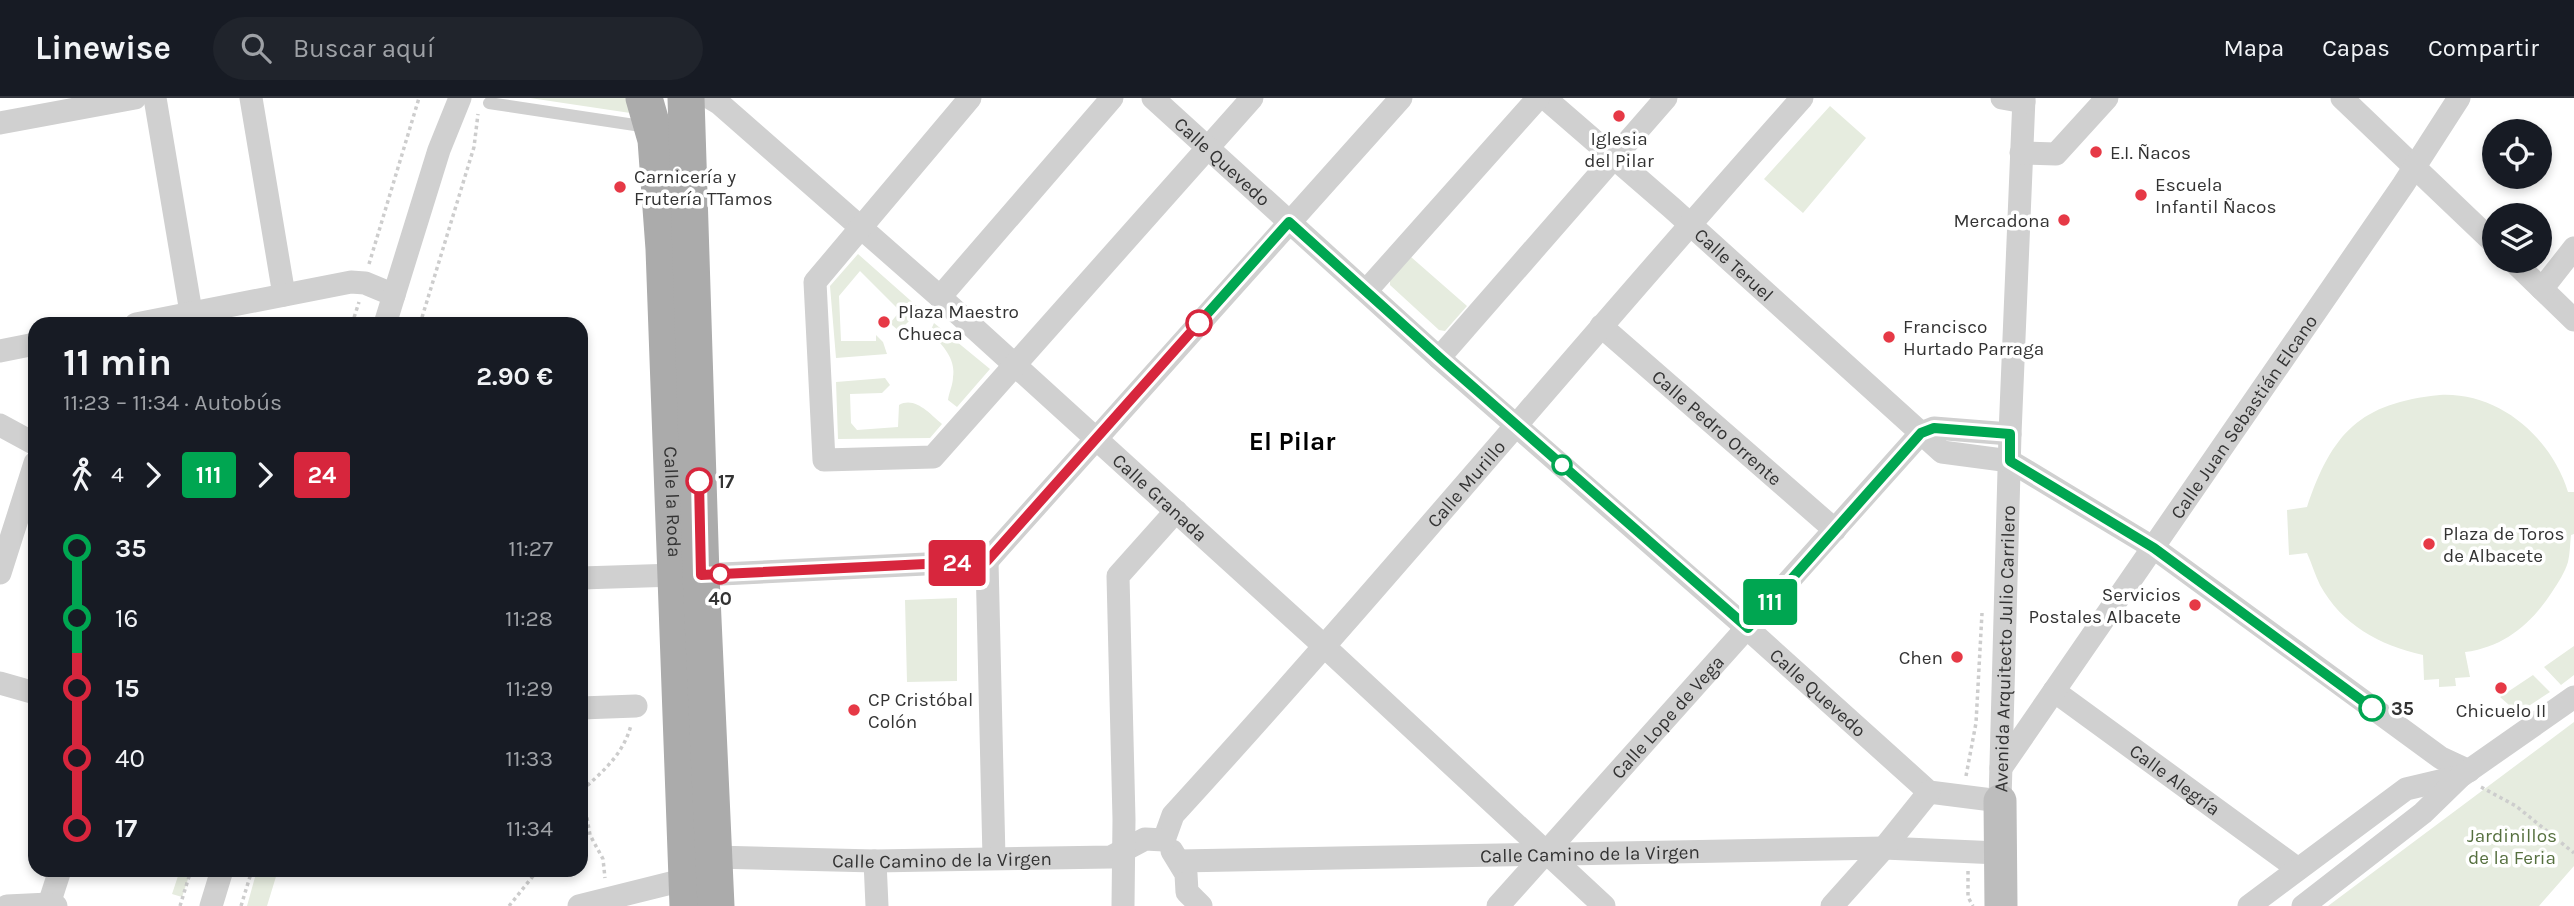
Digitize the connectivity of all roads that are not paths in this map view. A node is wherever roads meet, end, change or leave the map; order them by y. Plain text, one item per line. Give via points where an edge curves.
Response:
1 (135, 98) edge
2 (155, 98) edge
3 (251, 98) edge
4 (446, 98) edge
5 (686, 98) edge
6 (710, 98) edge
7 (970, 98) edge
8 (1112, 98) edge
9 (1153, 98) edge
10 (1252, 98) edge
11 (1401, 98) edge
12 (1538, 98) edge
13 (1545, 98) edge
14 (1666, 98) edge
15 (1802, 98) edge
16 (2106, 98) edge
17 (2342, 98) edge
18 (2459, 98) edge
19 (2016, 99) edge
20 (489, 103) dead end
21 (469, 105) edge
22 (648, 113) edge
23 (0, 123) edge
24 (1209, 148) junction
25 (439, 150) junction
26 (2021, 153) junction
27 (1614, 158) junction
28 (2415, 167) junction
29 (1289, 222) junction
30 (1689, 225) junction
31 (861, 227) junction
32 (2482, 231) edge
33 (2574, 248) edge
34 (2525, 273) edge
35 (2542, 289) junction
36 (1366, 290) junction
37 (284, 295) junction
38 (394, 295) junction
39 (940, 297) junction
40 (192, 317) edge
41 (196, 317) edge
42 (387, 317) edge
43 (2574, 320) edge
44 (1601, 326) junction
45 (28, 345) edge
46 (0, 351) edge
47 (1440, 358) junction
48 (1015, 366) junction
49 (0, 425) edge
50 (1517, 426) junction
51 (1921, 433) junction
52 (2010, 434) junction
53 (28, 440) edge
54 (1095, 440) junction
55 (2010, 461) junction
56 (28, 485) edge
57 (1175, 511) junction
58 (1835, 530) junction
59 (2154, 548) junction
60 (987, 561) junction
61 (0, 573) edge
62 (688, 575) junction
63 (588, 578) edge
64 (1748, 628) junction
65 (1324, 646) junction
66 (0, 683) edge
67 (28, 691) edge
68 (2054, 691) junction
69 (2574, 697) edge
70 (636, 706) road end
71 (588, 708) edge
72 (2001, 768) junction
73 (2465, 773) junction
74 (1928, 792) junction
75 (2000, 801) junction
76 (1164, 840) junction
77 (1884, 848) junction
78 (1123, 850) junction
79 (1546, 853) junction
80 (1999, 853) junction
81 (994, 859) junction
82 (875, 861) junction
83 (1180, 861) junction
84 (2298, 869) junction
85 (58, 877) edge
86 (220, 877) edge
87 (696, 881) edge
88 (1187, 901) edge
89 (52, 905) edge
90 (7, 906) edge
91 (211, 906) edge
92 (579, 906) edge
93 (716, 906) edge
94 (877, 906) edge
95 (1123, 906) edge
96 (1498, 906) edge
97 (1604, 906) edge
98 (1832, 906) edge
99 (2001, 906) edge
100 (2249, 906) edge
101 (2303, 906) edge

1 - 23 street
2 - 40 street
3 - 37 street
4 - 25 street
5 - 62 main road, Calle la Roda
6 - 31 street, Calle Granada
7 - 31 street
8 - 39 street
9 - 24 street, Calle Quevedo
10 - 24 street
11 - 29 street
12 - 36 street
13 - 27 street, Calle Teruel
14 - 27 street
15 - 30 street, Calle Murillo
16 - 26 street via 2056,154
17 - 28 street
18 - 28 street, Calle Juan Sebastián Elcano
19 - 26 street, Avenida Arquitecto Julio Carrilero
20 - 22 lane
21 - 25 street
22 - 62 main road, Calle la Roda via 657,153
24 - 29 street, Calle Quevedo
24 - 48 street
25 - 38 street
26 - 52 street, Avenida Arquitecto Julio Carrilero
27 - 30 street, Calle Teruel
27 - 47 street
28 - 32 street
28 - 59 street, Calle Juan Sebastián Elcano
29 - 36 street, Calle Quevedo
29 - 54 street
30 - 44 street, Calle Murillo
30 - 51 street, Calle Teruel
31 - 39 street, Calle Granada
31 - 48 street via 815,282 824,460 933,457
33 - 35 street
34 - 35 street
35 - 43 street
36 - 47 street, Calle Quevedo
37 - 38 street via 351,282
37 - 41 street
38 - 42 street
39 - 48 street, Calle Granada
44 - 50 street, Calle Murillo
44 - 58 street, Calle Pedro Orrente
45 - 46 street
47 - 50 street, Calle Quevedo
48 - 54 street, Calle Granada
49 - 53 street
50 - 64 street, Calle Quevedo
50 - 65 street, Calle Murillo
51 - 52 street via 1934,428
51 - 55 street, Calle Teruel via 1942,453
51 - 58 street, Calle Lope de Vega
52 - 55 street, Avenida Arquitecto Julio Carrilero
54 - 57 street, Calle Granada
54 - 60 street
55 - 59 street
55 - 72 street, Avenida Arquitecto Julio Carrilero
56 - 61 street
57 - 65 street, Calle Granada
57 - 78 street via 1118,576
58 - 64 street, Calle Lope de Vega
59 - 68 street, Calle Juan Sebastián Elcano
59 - 73 street
60 - 62 street
60 - 81 street
62 - 63 street
62 - 87 main road, Calle la Roda
64 - 74 street, Calle Quevedo
64 - 79 street, Calle Lope de Vega
65 - 76 street, Calle Murillo via 1173,815
65 - 79 street, Calle Granada
66 - 67 street
68 - 72 street, Calle Juan Sebastián Elcano
68 - 84 street, Calle Alegría
69 - 73 street
70 - 71 street
72 - 75 street, Avenida Arquitecto Julio Carrilero
73 - 84 street via 2406,789
73 - 101 street via 2423,813
74 - 75 street
74 - 77 street
75 - 80 street, Avenida Arquitecto Julio Carrilero
76 - 78 street, Calle Camino de la Virgen via 1145,839
76 - 83 street
77 - 79 street, Calle Camino de la Virgen
77 - 80 street, Calle Camino de la Virgen
77 - 98 street
78 - 81 street, Calle Camino de la Virgen via 1111,857
78 - 95 street
79 - 83 street, Calle Camino de la Virgen
79 - 96 street, Calle Lope de Vega
79 - 97 street, Calle Granada
80 - 99 street, Avenida Arquitecto Julio Carrilero
81 - 82 street, Calle Camino de la Virgen
82 - 87 street, Calle Camino de la Virgen
82 - 94 street
83 - 88 street via 1186,874
84 - 100 street
85 - 89 street
86 - 91 street
87 - 92 street, Calle Camino de la Virgen
87 - 93 main road, Calle la Roda
89 - 90 street

